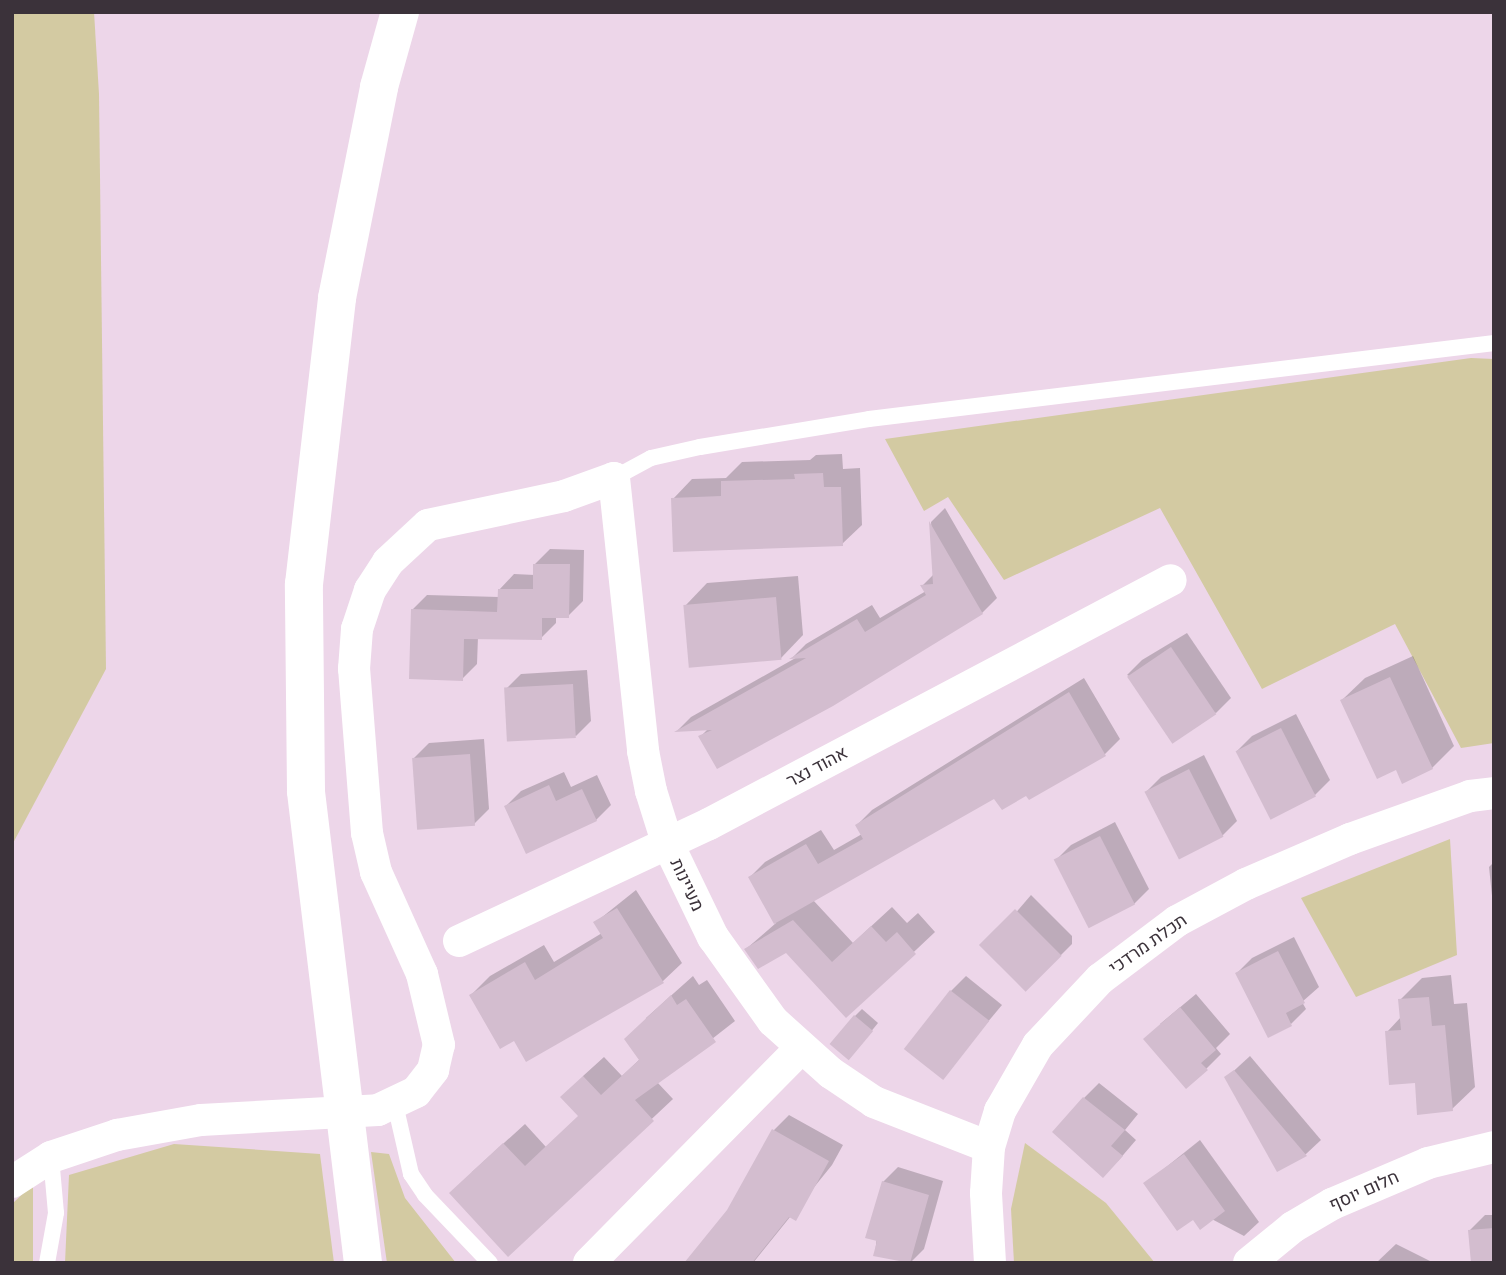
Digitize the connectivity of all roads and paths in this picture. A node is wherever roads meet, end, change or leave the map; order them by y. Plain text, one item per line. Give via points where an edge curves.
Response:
1 (400, 12) edge
2 (1494, 343) edge
3 (614, 478) junction
4 (1171, 580) dead end
5 (1494, 793) edge
6 (667, 842) junction
7 (459, 942) dead end
8 (801, 1048) junction
9 (395, 1104) junction
10 (344, 1112) junction
11 (989, 1147) junction
12 (1494, 1147) edge
13 (51, 1157) junction
14 (12, 1182) edge
15 (592, 1262) edge
16 (47, 1263) edge
17 (363, 1263) edge
18 (490, 1263) edge
19 (990, 1263) edge
20 (1249, 1263) edge

1 - 10 main road via 379,87 337,298 304,584 306,791
2 - 3 lane via 869,419 651,458
3 - 6 street, מעיינות via 643,751
3 - 9 street via 564,496 428,526 406,541 370,590 357,629 354,669 367,833 376,872 422,974 439,1045 433,1070 416,1091
4 - 6 street, אהוד נצר
5 - 11 street, תכלת מרדכי via 1471,796 1350,839 1246,884 1136,949 1080,998 1038,1045 1000,1111
6 - 7 street, אהוד נצר
6 - 8 street, מעיינות via 713,937 746,987
8 - 11 street, מעיינות via 874,1102
8 - 15 street
9 - 10 street
9 - 18 lane via 411,1174
10 - 13 street via 201,1120 117,1135
10 - 17 main road
11 - 19 street, תכלת מרדכי via 986,1238
12 - 20 street, חלום יוסף via 1428,1164 1332,1204 1293,1227
13 - 14 street
13 - 16 lane via 56,1213

